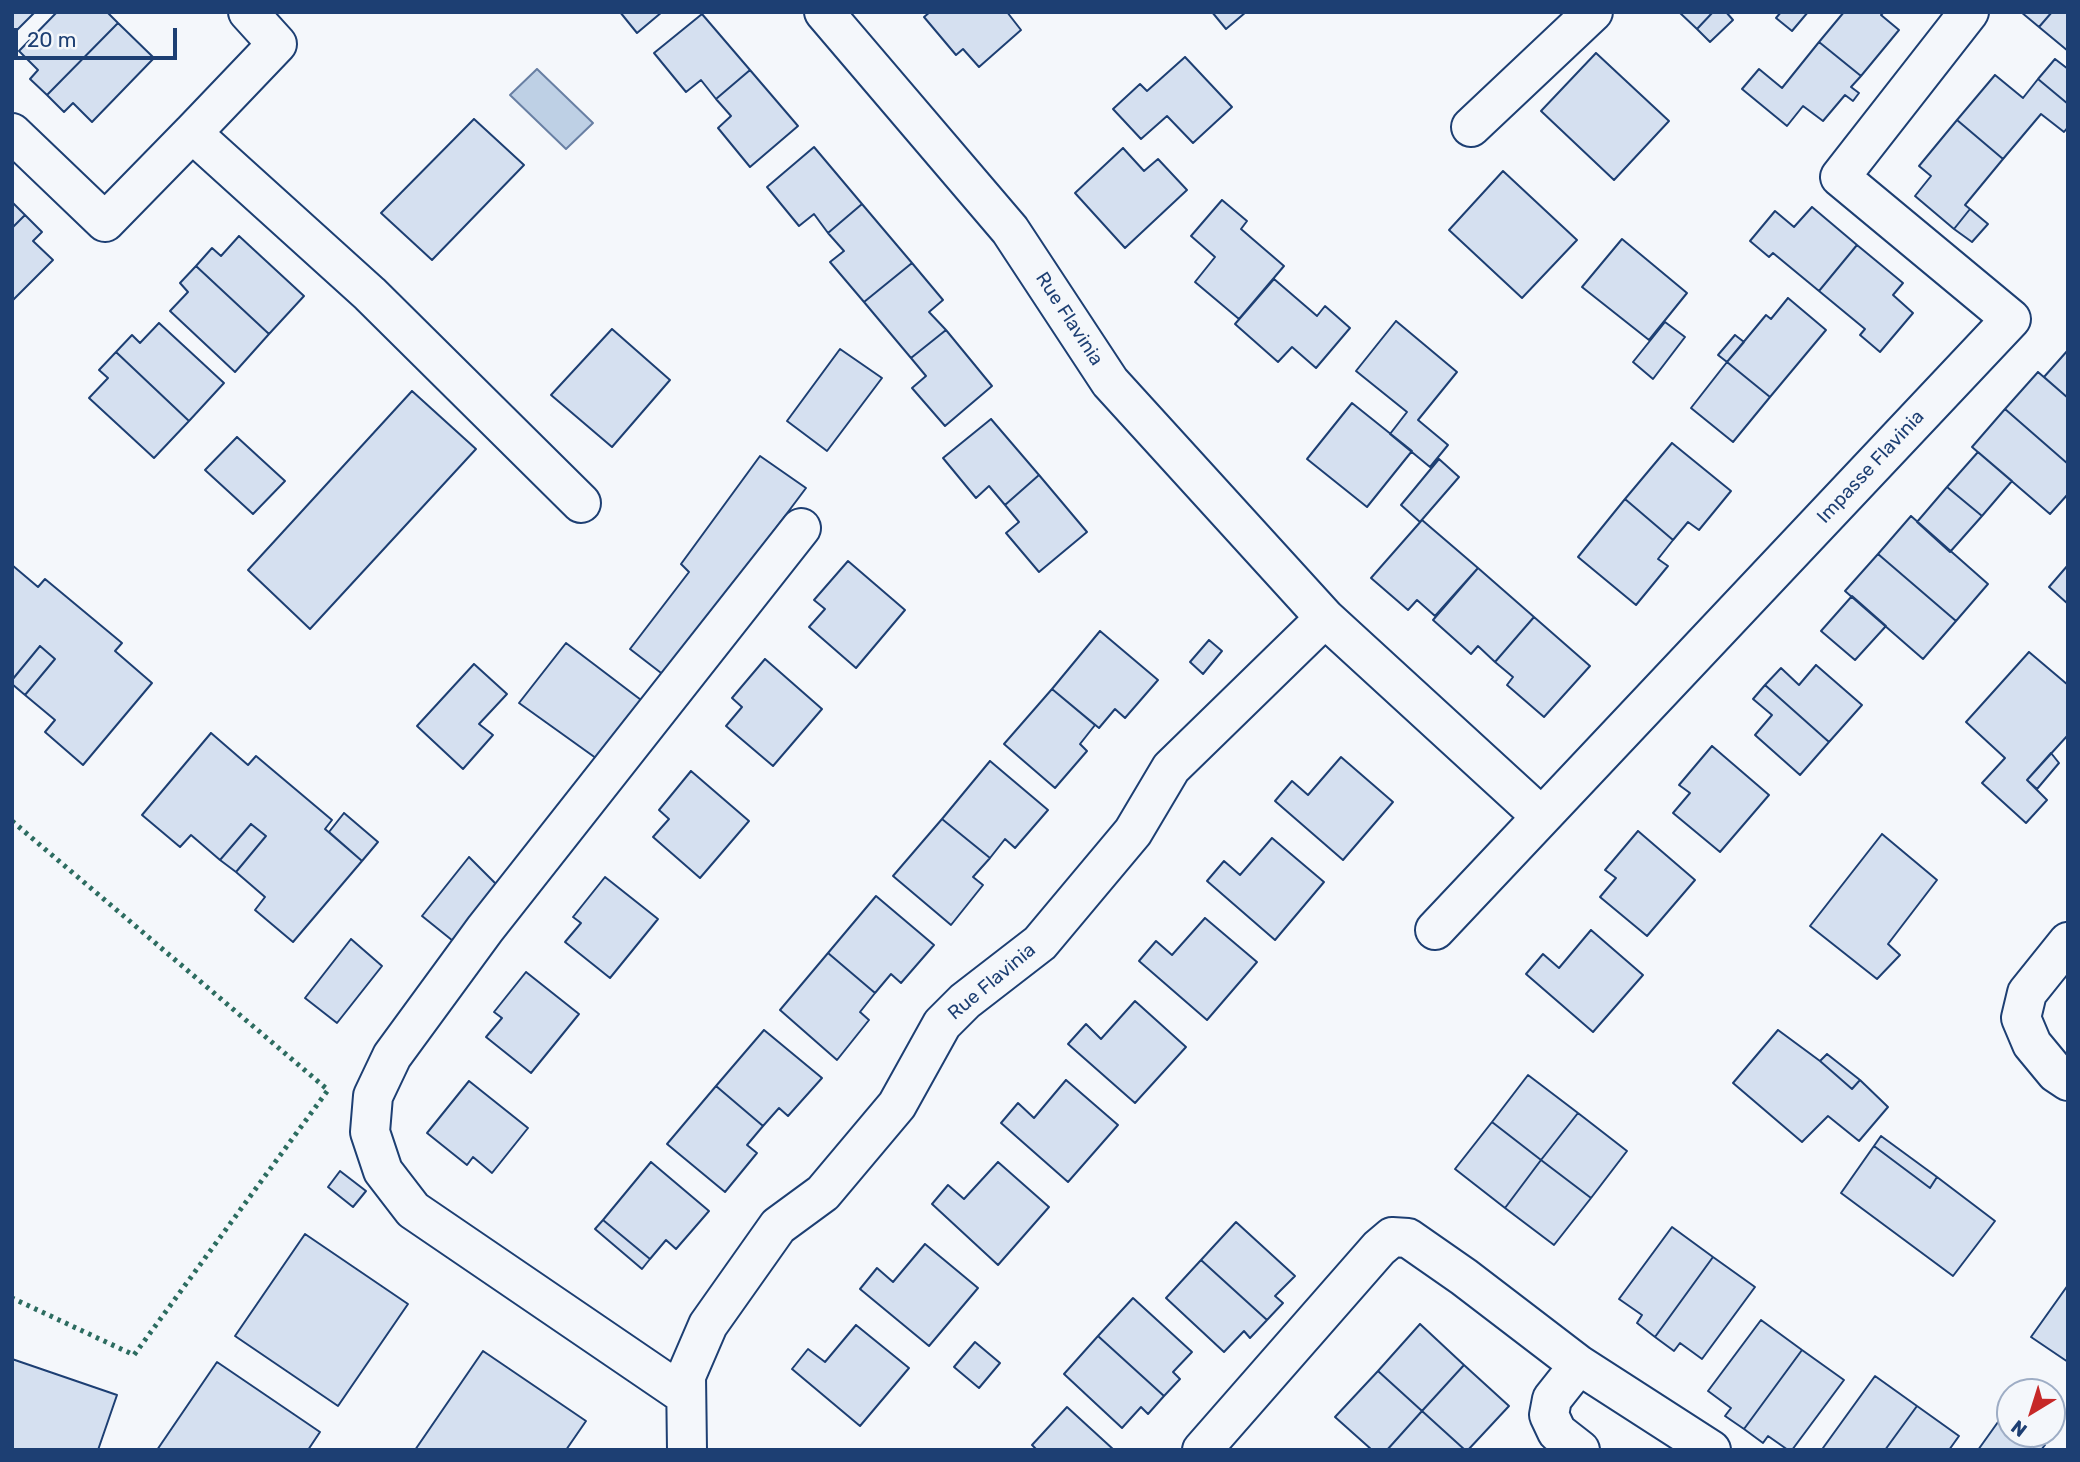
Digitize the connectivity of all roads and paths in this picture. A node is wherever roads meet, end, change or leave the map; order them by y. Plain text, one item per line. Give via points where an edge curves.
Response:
1 (248, 12) edge
2 (824, 12) edge
3 (1593, 12) edge
4 (1969, 12) edge
5 (1471, 127) dead end
6 (12, 133) edge
7 (192, 133) junction
8 (581, 503) dead end
9 (801, 528) dead end
10 (1325, 618) junction
11 (1541, 816) junction
12 (1435, 930) dead end
13 (2068, 942) edge
14 (2068, 1081) edge
15 (1579, 1365) junction
16 (686, 1396) junction
17 (687, 1450) edge
18 (1202, 1450) edge
19 (1580, 1450) edge
20 (1711, 1450) edge

1 - 7 street via 278,44
2 - 10 street, Rue Flavinia via 1010,230 1111,382
3 - 5 street
4 - 11 street, Impasse Flavinia via 1840,177 2011,318
6 - 7 street via 105,222
7 - 8 street via 370,294
9 - 16 street via 485,929 392,1056 373,1096 370,1132 383,1171 413,1210
10 - 11 street, Rue Flavinia
10 - 16 street, Rue Flavinia via 1171,768 1132,832 1040,943 942,1024 897,1105 824,1194 778,1226 708,1325 686,1376
11 - 12 street, Impasse Flavinia
13 - 14 street via 2026,993 2021,1018 2032,1044
15 - 18 street via 1408,1238 1392,1237
15 - 19 street via 1552,1399 1549,1415 1557,1432
15 - 20 street
16 - 17 street, Rue Flavinia

